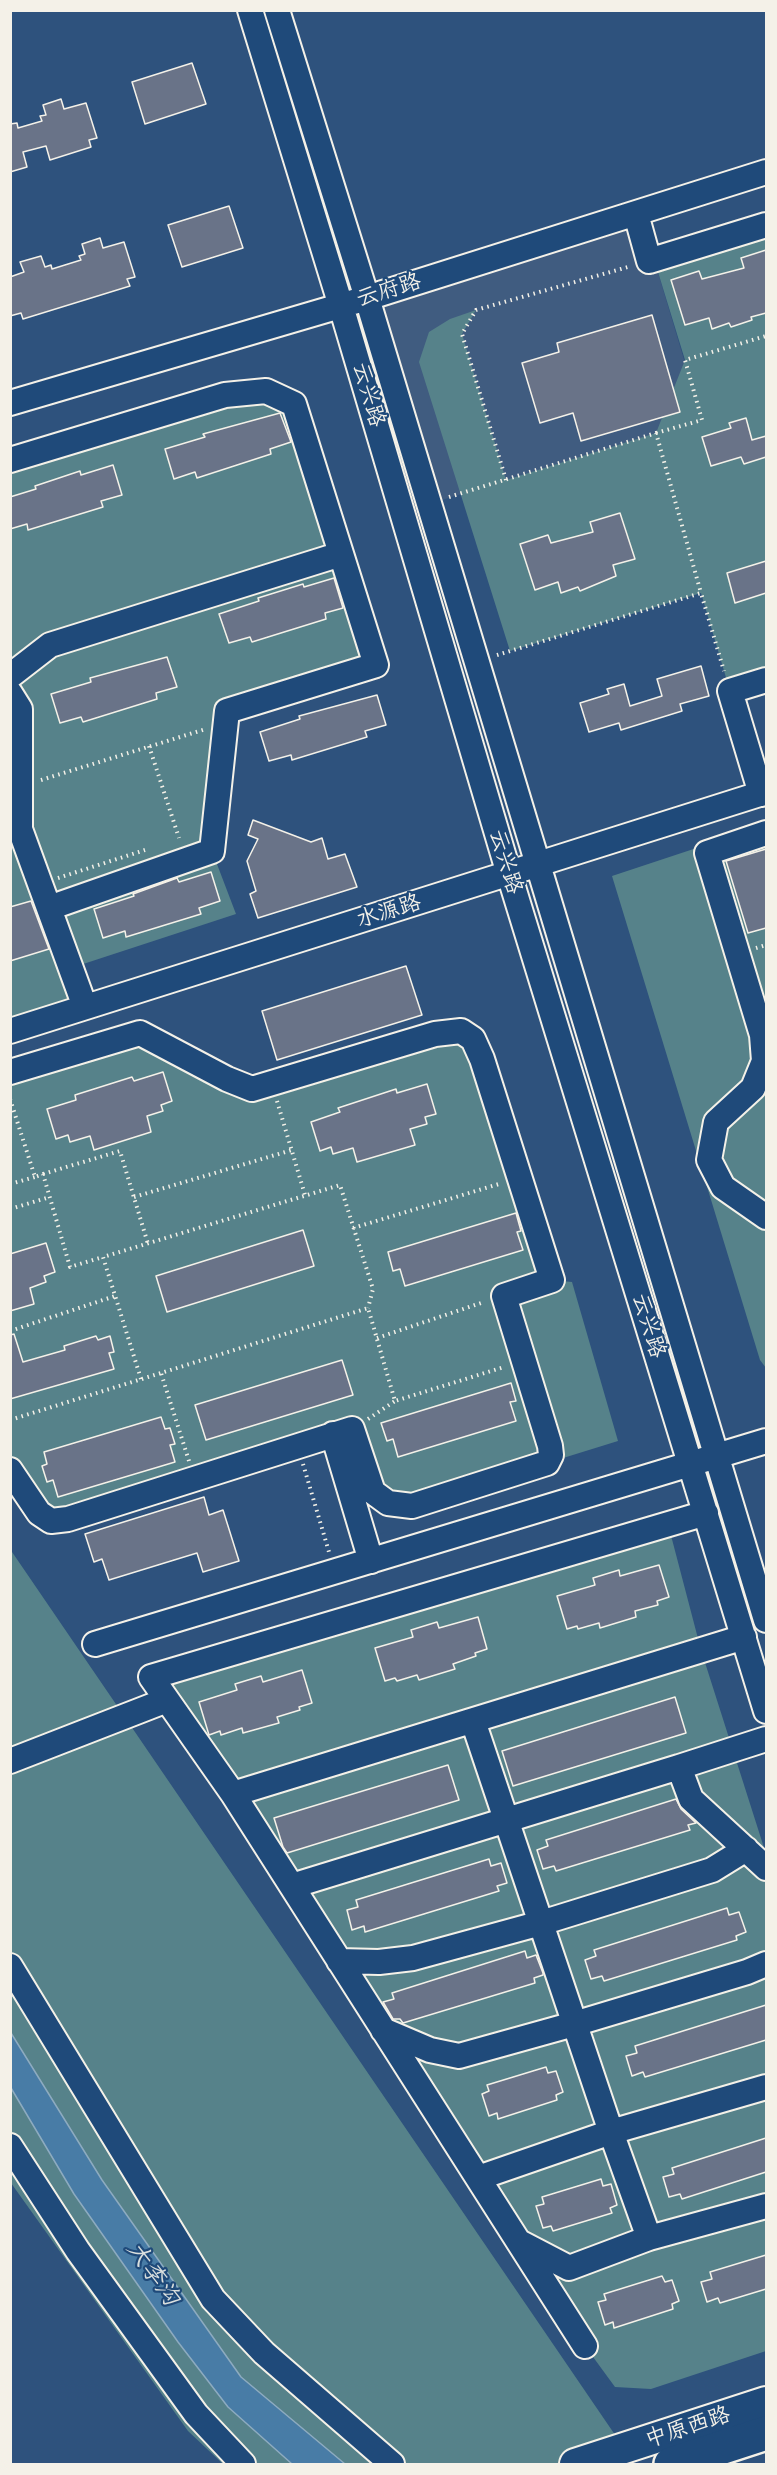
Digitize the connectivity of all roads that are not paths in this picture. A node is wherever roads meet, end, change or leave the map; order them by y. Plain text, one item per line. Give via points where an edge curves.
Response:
1 (250, 10) edge
2 (277, 10) edge
3 (766, 172) edge
4 (636, 214) junction
5 (766, 225) edge
6 (367, 298) junction
7 (341, 306) junction
8 (10, 403) edge
9 (10, 460) edge
10 (341, 554) junction
11 (10, 676) edge
12 (766, 680) edge
13 (10, 693) edge
14 (764, 793) edge
15 (766, 833) edge
16 (538, 865) junction
17 (509, 874) junction
18 (49, 908) junction
19 (85, 1007) junction
20 (10, 1031) edge
21 (10, 1072) edge
22 (766, 1217) edge
23 (342, 1432) junction
24 (766, 1441) edge
25 (716, 1457) junction
26 (691, 1464) junction
27 (10, 1470) edge
28 (705, 1513) junction
29 (371, 1561) junction
30 (766, 1620) edge
31 (744, 1637) junction
32 (95, 1644) dead end
33 (167, 1700) junction
34 (766, 1711) edge
35 (473, 1721) junction
36 (766, 1739) edge
37 (10, 1761) edge
38 (679, 1767) junction
39 (233, 1794) junction
40 (506, 1820) junction
41 (746, 1849) junction
42 (766, 1868) edge
43 (292, 1886) junction
44 (541, 1923) junction
45 (339, 1961) junction
46 (766, 1964) edge
47 (10, 1966) edge
48 (574, 2024) junction
49 (383, 2030) junction
50 (766, 2087) edge
51 (610, 2132) junction
52 (10, 2146) edge
53 (478, 2178) junction
54 (766, 2206) edge
55 (649, 2238) junction
56 (519, 2242) junction
57 (585, 2346) dead end
58 (766, 2402) edge
59 (766, 2433) edge
60 (243, 2464) edge
61 (392, 2464) edge
62 (575, 2464) edge
63 (671, 2464) edge

1 - 7 street, 云兴路
2 - 6 street, 云兴路
3 - 4 street, 云府路
4 - 5 street via 649,261
4 - 6 street, 云府路
6 - 7 street, 云府路
6 - 16 street, 云兴路
7 - 8 street, 云府路
7 - 17 street, 云兴路
9 - 10 street via 225,395 266,391 294,404
10 - 11 street via 50,645
10 - 18 street via 376,665 227,711 212,851
12 - 14 street via 730,691
13 - 18 street via 20,709 20,829
14 - 16 street, 水源路
15 - 22 street via 707,853 762,1035 764,1061 753,1088 716,1122 709,1160 723,1187
16 - 17 street, 水源路
16 - 25 street, 云兴路
17 - 19 street, 水源路
17 - 26 street, 云兴路
18 - 19 street
19 - 20 street, 水源路
21 - 23 street via 140,1033 252,1089 435,1034 461,1031 474,1039 552,1280 504,1296 551,1455 547,1463 412,1506 388,1503 373,1492
23 - 27 street via 68,1519 51,1521 39,1514
23 - 29 street
24 - 25 street
25 - 26 street
25 - 30 street, 云兴路
26 - 28 street, 云兴路
26 - 29 street
28 - 31 street, 云兴路
28 - 33 street via 151,1677
29 - 32 street
31 - 34 street, 云兴路
31 - 35 street
33 - 37 street
33 - 39 street
35 - 39 street
35 - 40 street
36 - 38 street
38 - 40 street
38 - 41 street via 691,1799
39 - 43 street
40 - 43 street
40 - 44 street
41 - 42 street
41 - 44 street via 712,1870
43 - 45 street
44 - 45 street via 412,1958
44 - 48 street
45 - 49 street
46 - 48 street
47 - 61 street via 213,2299 264,2353
48 - 49 street via 459,2056 430,2050
48 - 51 street
49 - 53 street
50 - 51 street
51 - 53 street
51 - 55 street
52 - 60 street via 78,2251 196,2415
53 - 56 street
54 - 55 street
55 - 56 street via 569,2268
56 - 57 street
58 - 62 main road, 中原西路
59 - 63 highway

